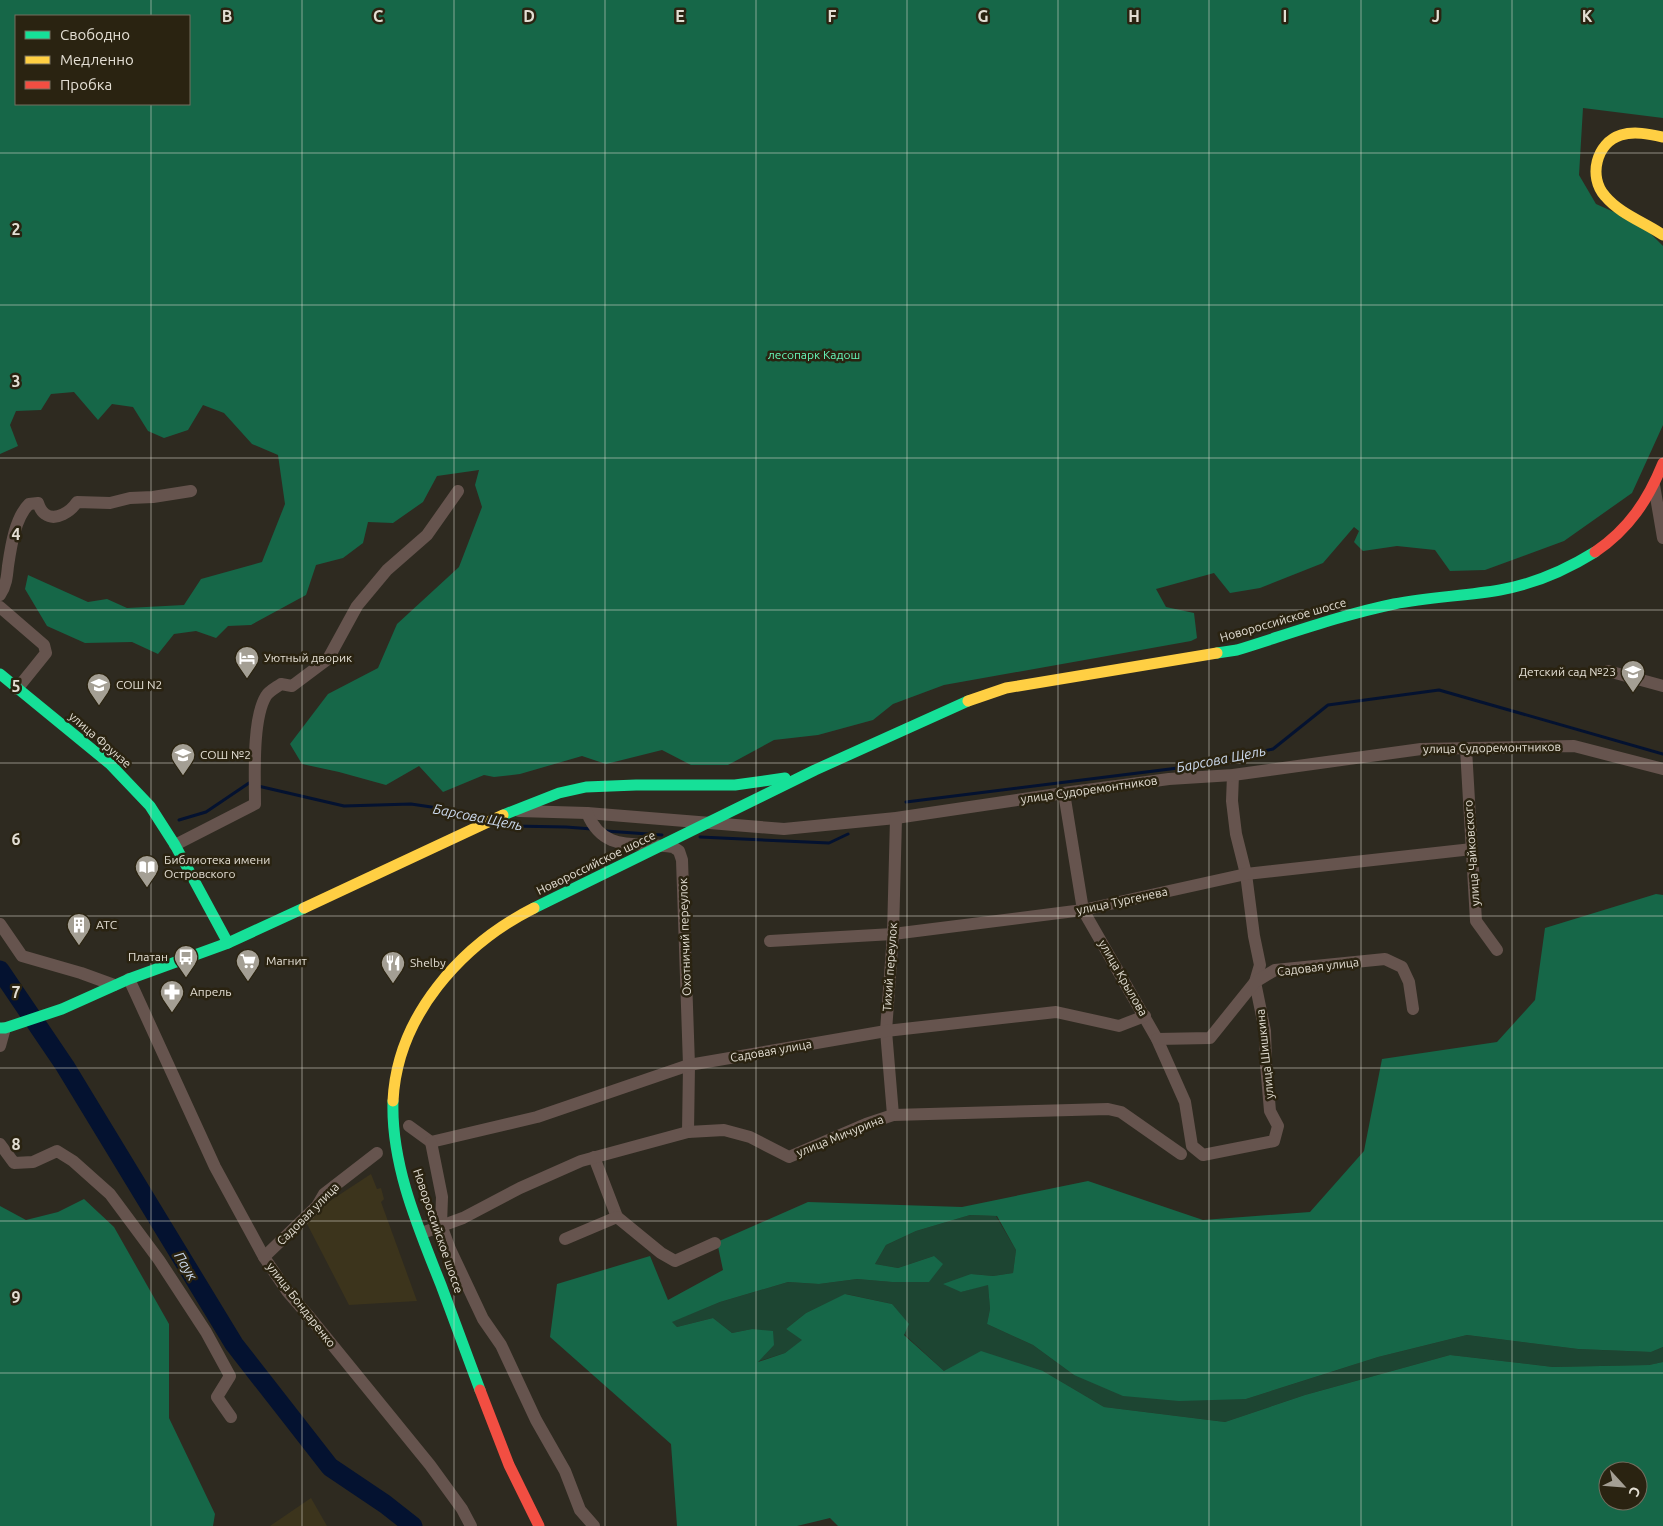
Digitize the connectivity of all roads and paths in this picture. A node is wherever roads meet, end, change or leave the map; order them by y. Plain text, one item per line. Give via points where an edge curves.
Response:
1 (1663, 137) edge
2 (1663, 235) edge
3 (1663, 463) edge
4 (1654, 485) junction
5 (191, 491) dead end
6 (458, 491) dead end
7 (1663, 538) edge
8 (0, 595) edge
9 (0, 608) edge
10 (1608, 671) dead end
11 (0, 674) edge
12 (1663, 686) edge
13 (17, 689) junction
14 (1466, 749) junction
15 (1663, 769) edge
16 (814, 770) junction
17 (1233, 775) junction
18 (1064, 793) junction
19 (510, 812) junction
20 (587, 813) junction
21 (896, 818) junction
22 (175, 845) junction
23 (1472, 849) junction
24 (1246, 874) junction
25 (1083, 910) junction
26 (0, 924) edge
27 (893, 934) junction
28 (770, 940) dead end
29 (228, 943) junction
30 (1497, 950) dead end
31 (129, 979) junction
32 (1255, 982) junction
33 (114, 986) junction
34 (1413, 1010) dead end
35 (1145, 1016) junction
36 (3, 1028) edge
37 (886, 1031) junction
38 (1157, 1039) junction
39 (0, 1046) edge
40 (689, 1065) junction
41 (893, 1115) junction
42 (409, 1126) dead end
43 (688, 1132) junction
44 (430, 1142) junction
45 (0, 1144) edge
46 (377, 1153) dead end
47 (1180, 1154) dead end
48 (1203, 1155) joint
49 (594, 1157) junction
50 (617, 1216) junction
51 (442, 1225) junction
52 (422, 1233) junction
53 (565, 1238) dead end
54 (714, 1243) dead end
55 (264, 1257) junction
56 (231, 1417) dead end
57 (471, 1526) edge
58 (539, 1526) edge
59 (594, 1526) edge

1 - 2 main road via 1634,132 1616,136 1598,156 1595,173 1598,187 1609,200
3 - 4 main road, Новороссийское шоссе
4 - 7 street
4 - 16 main road, Новороссийское шоссе via 1635,516 1611,541 1582,560 1527,584 1393,604 1237,650 1006,688 968,701
5 - 8 street via 110,503 77,502 71,510 54,517 44,514 38,503 29,504 21,511 6,587
6 - 22 street via 427,535 387,570 357,606 328,659 292,686 281,684 266,695 258,716 255,804
9 - 13 street via 44,645 46,653
10 - 12 street
11 - 13 main road, улица Фрунзе
13 - 22 main road, улица Фрунзе via 110,764 150,806
14 - 15 street, улица Судоремонтников via 1574,746
14 - 17 street, улица Судоремонтников via 1421,749
14 - 23 street, улица Чайковского
16 - 19 main road, Новороссийское шоссе via 762,784 585,787
16 - 52 main road, Новороссийское шоссе via 562,894 497,930 467,953 439,984 406,1041 395,1081 393,1113 396,1138
17 - 18 street, улица Судоремонтников via 1168,779
17 - 24 street, улица Шишкина via 1236,834
18 - 21 street, улица Судоремонтников
18 - 25 street, улица Крылова
19 - 20 street, улица Судоремонтников
19 - 29 main road, Новороссийское шоссе
20 - 21 street, улица Судоремонтников via 784,829
20 - 40 street, Охотничий переулок via 604,838 673,847 679,851 682,860
21 - 27 street, Тихий переулок
22 - 29 main road, улица Фрунзе
23 - 24 street, улица Тургенева
23 - 30 street, улица Чайковского via 1476,921
24 - 25 street, улица Тургенева
24 - 32 street, улица Шишкина via 1260,965
25 - 27 street, улица Тургенева
25 - 35 street, улица Крылова
26 - 33 street via 22,956
27 - 28 street, улица Тургенева
27 - 37 street, Тихий переулок
29 - 31 main road, Новороссийское шоссе
31 - 33 main road, Новороссийское шоссе
31 - 55 street, улица Бондаренко via 215,1167
32 - 34 street, Садовая улица via 1275,970 1385,959 1402,967 1409,982
32 - 38 street, Садовая улица via 1210,1038
32 - 48 street, улица Шишкина via 1265,1031 1270,1112 1278,1126 1274,1141
33 - 36 main road, Новороссийское шоссе via 62,1009
35 - 37 street, Садовая улица via 1119,1026 1056,1012
35 - 38 street, улица Крылова
36 - 39 street
37 - 40 street, Садовая улица
37 - 41 street, Тихий переулок
38 - 48 street, улица Крылова via 1185,1102 1192,1146
40 - 43 street, Охотничий переулок
40 - 44 street, Садовая улица via 537,1117
41 - 43 street, улица Мичурина via 789,1156 750,1137 724,1130
41 - 47 street, улица Мичурина via 1108,1109 1121,1112
42 - 44 street
43 - 49 street, улица Мичурина
44 - 51 street via 442,1197
45 - 56 street via 14,1163 33,1162 57,1151 110,1194 159,1260 230,1376 217,1397
46 - 55 street, Садовая улица via 324,1194 317,1206
49 - 50 street
49 - 51 street, улица Мичурина
50 - 53 street
50 - 54 street via 675,1261
51 - 52 street, улица Мичурина
51 - 59 street via 483,1319 501,1345 536,1420 565,1471 580,1510
52 - 58 main road, Новороссийское шоссе via 509,1466
55 - 57 street, улица Бондаренко via 287,1291 430,1464

